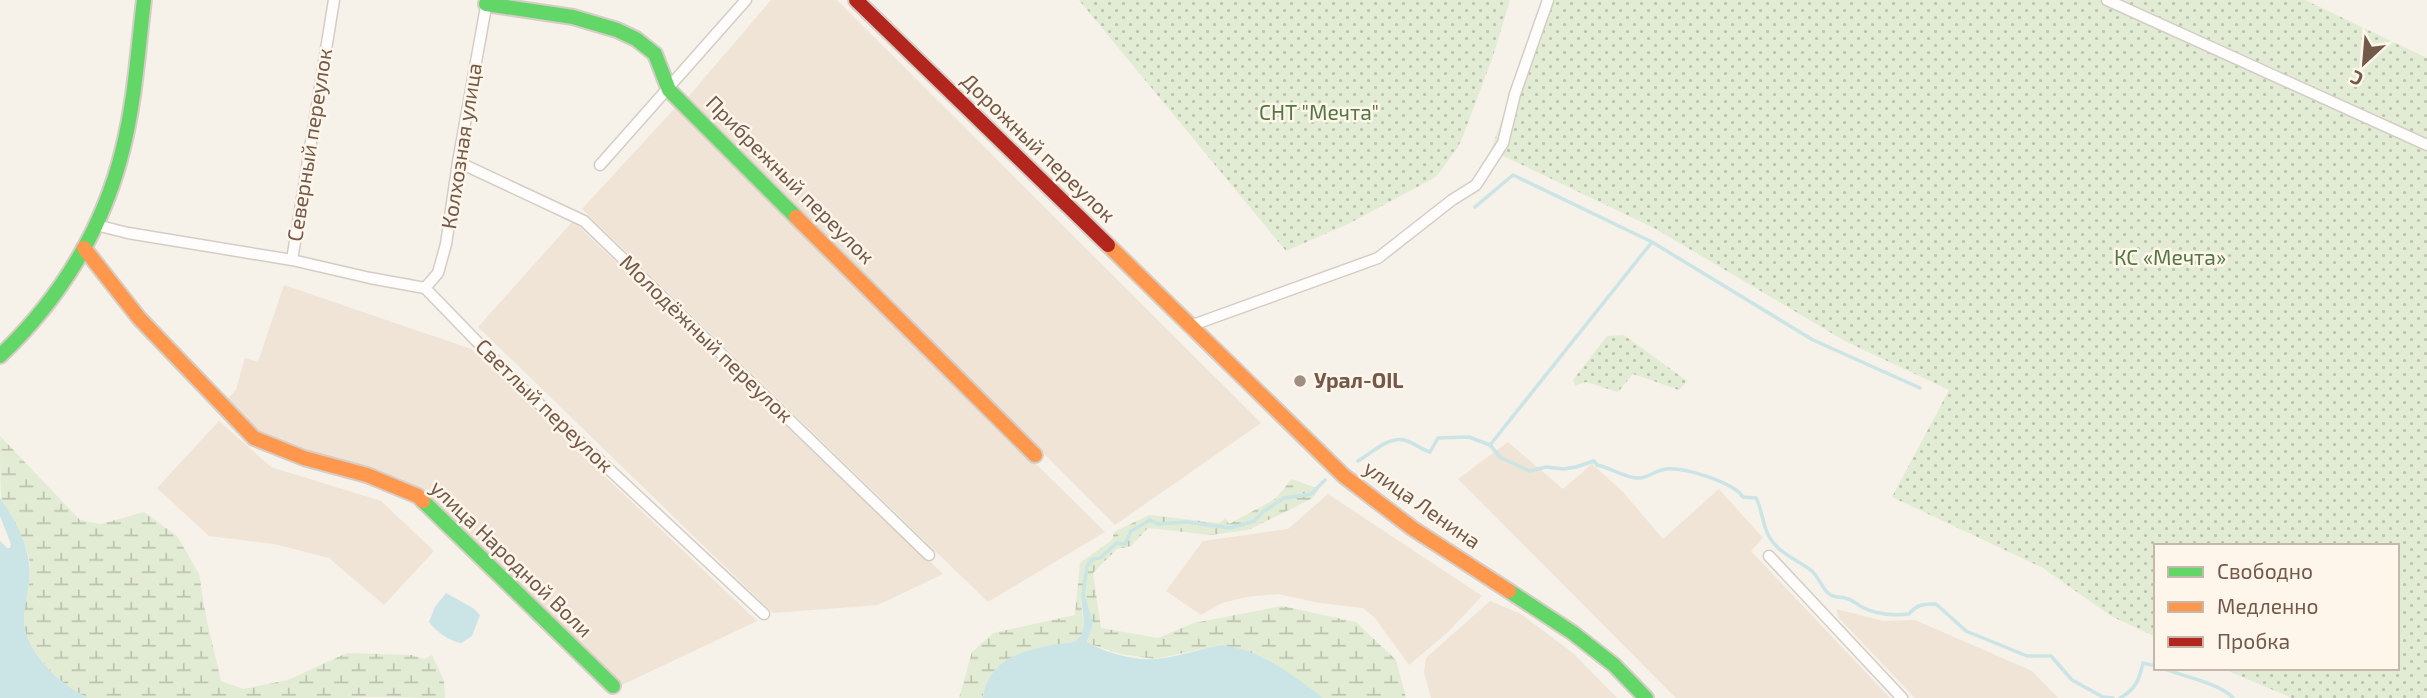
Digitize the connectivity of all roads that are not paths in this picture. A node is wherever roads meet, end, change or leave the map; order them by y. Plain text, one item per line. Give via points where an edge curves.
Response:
1 (144, 0) edge
2 (334, 0) edge
3 (746, 0) edge
4 (856, 0) edge
5 (1548, 0) edge
6 (2107, 0) edge
7 (487, 2) edge
8 (669, 89) junction
9 (2427, 145) edge
10 (458, 162) junction
11 (600, 165) dead end
12 (96, 225) junction
13 (84, 248) junction
14 (292, 260) junction
15 (425, 288) junction
16 (1190, 326) junction
17 (0, 356) edge
18 (1035, 454) dead end
19 (929, 555) dead end
20 (1769, 556) dead end
21 (764, 614) dead end
22 (613, 686) dead end
23 (1646, 698) edge
24 (1902, 698) edge

1 - 12 main road via 123,150
2 - 14 street, Северный переулок
3 - 8 street
4 - 16 main road, Дорожный переулок
5 - 16 street via 1503,143 1476,185 1378,258
6 - 9 street
7 - 8 main road, Прибрежный переулок via 565,16 628,35 654,51
7 - 10 street, Колхозная улица
8 - 11 street
8 - 18 main road, Прибрежный переулок
10 - 15 street, Колхозная улица via 446,244 438,274
10 - 19 street, Молодёжный переулок via 584,221
12 - 13 main road
12 - 14 street, Северный переулок
13 - 17 main road via 33,322
13 - 22 main road, улица Народной Воли via 139,318 254,438 418,496
14 - 15 street
15 - 21 street, Светлый переулок via 521,387
16 - 23 main road, улица Ленина via 1344,476 1412,528 1573,633
20 - 24 street

